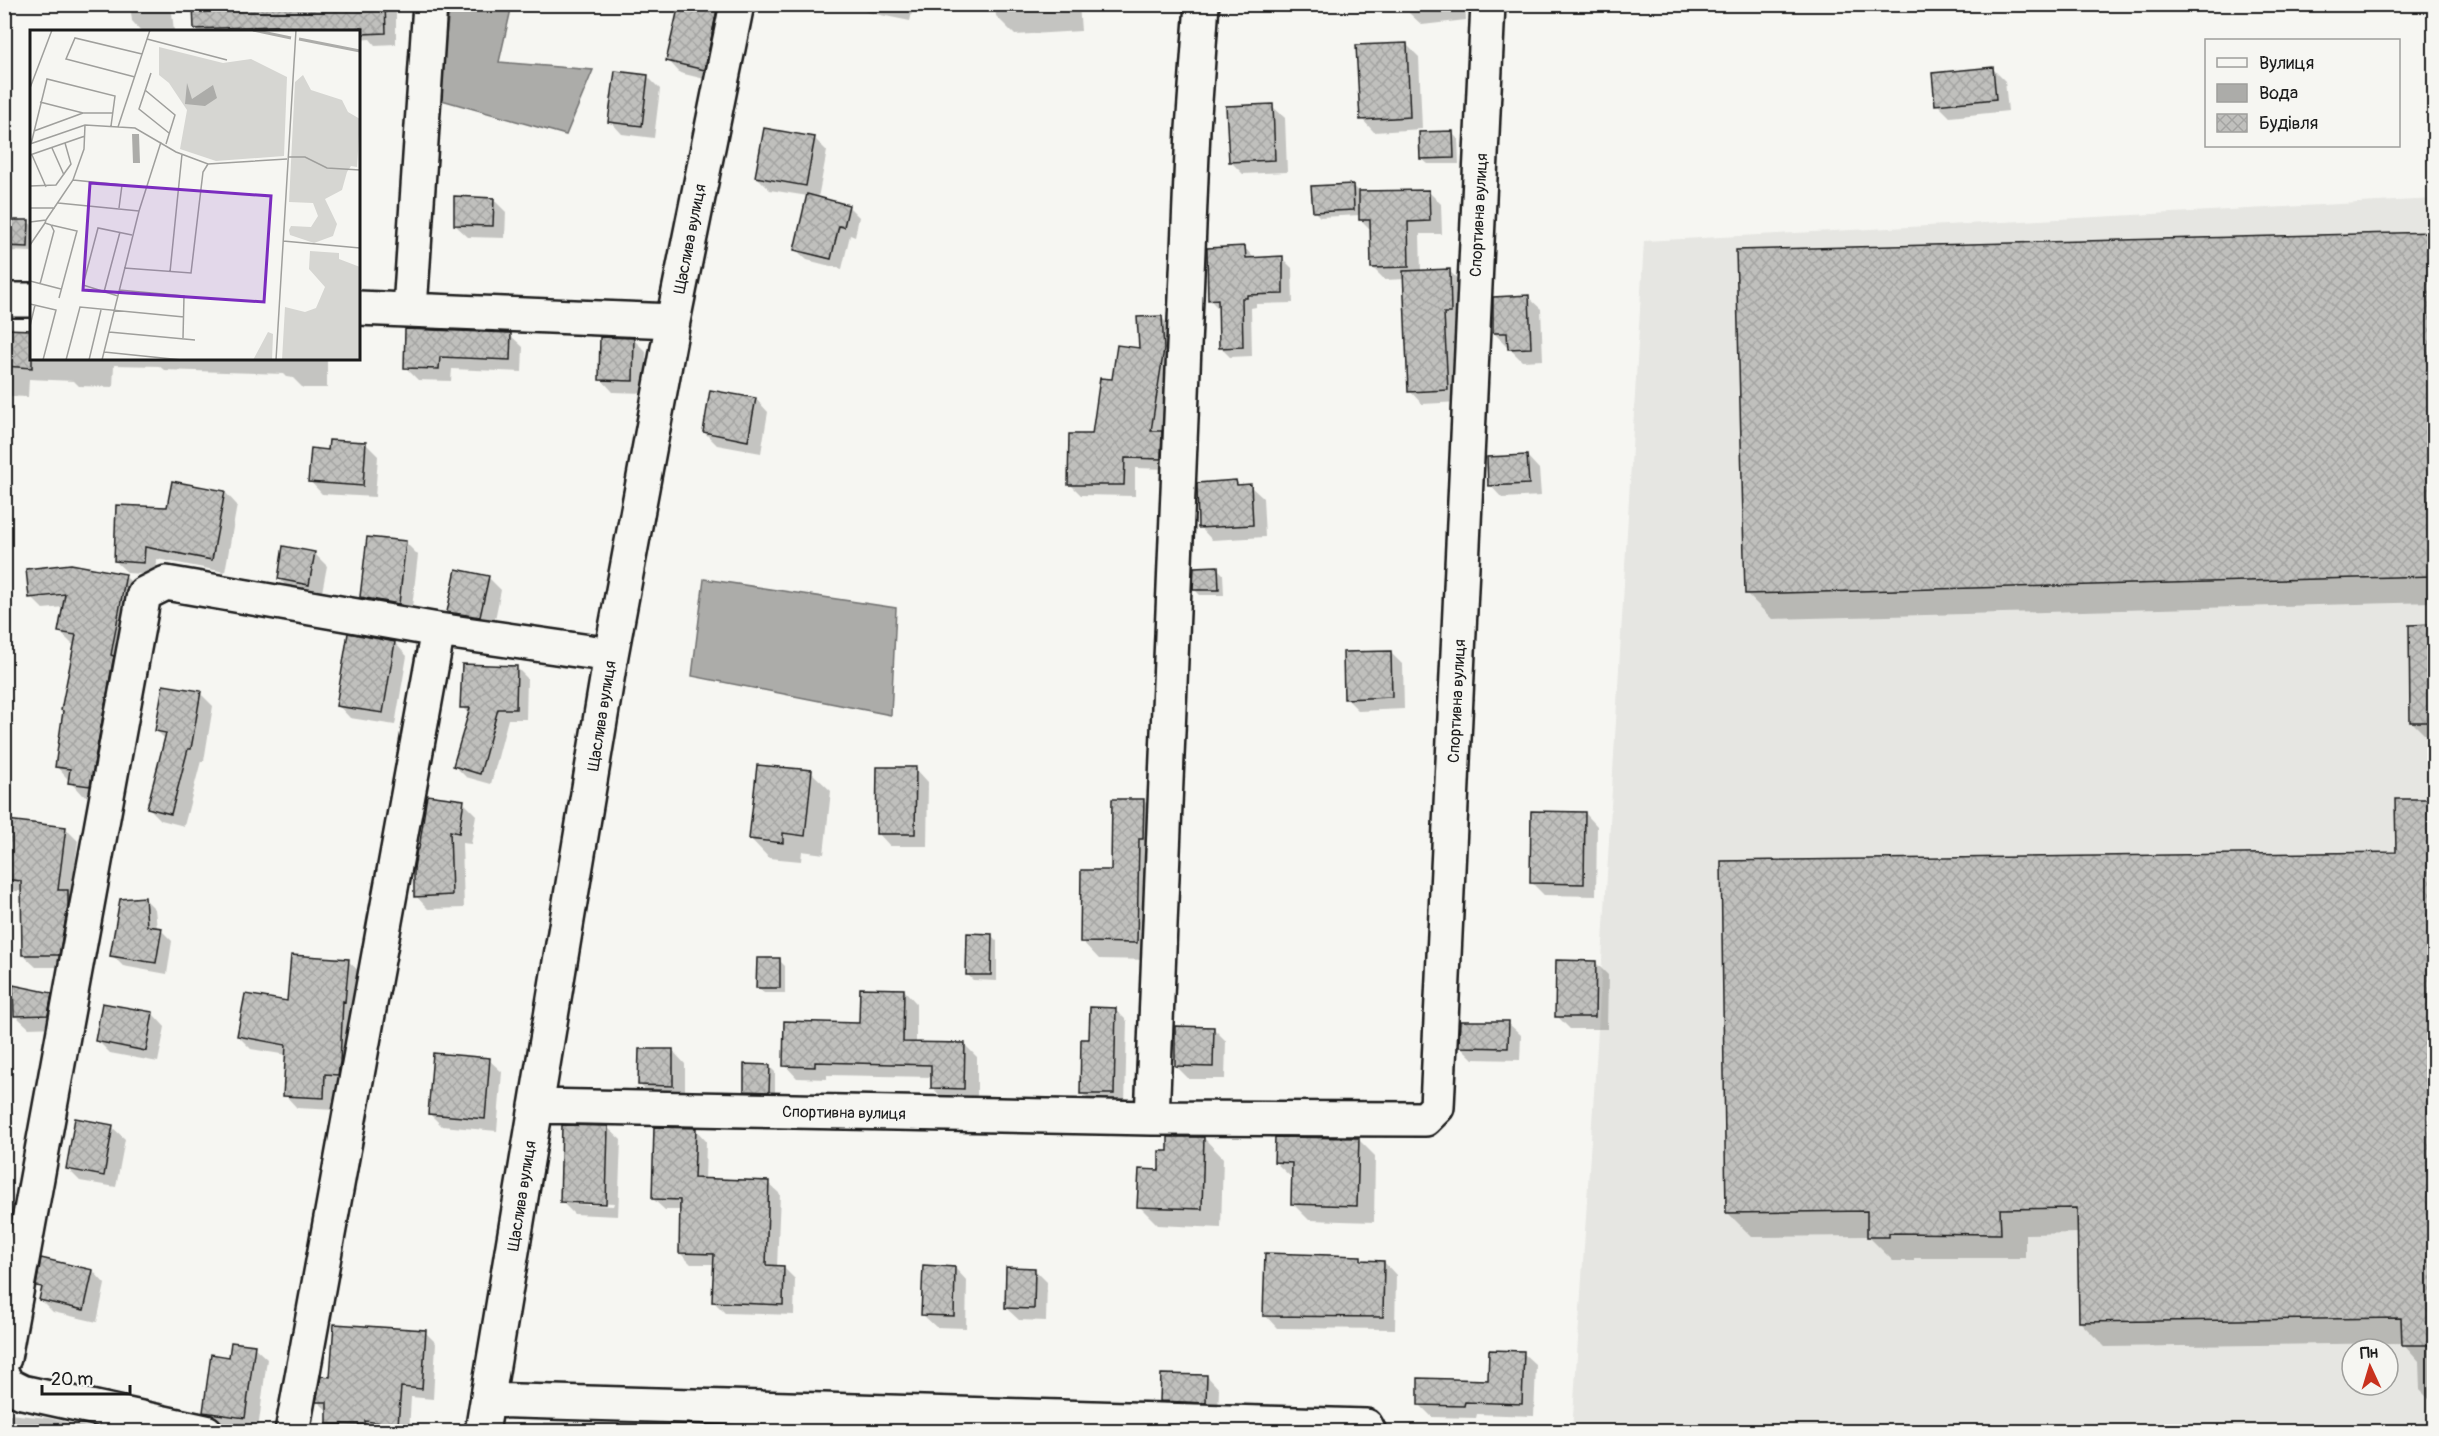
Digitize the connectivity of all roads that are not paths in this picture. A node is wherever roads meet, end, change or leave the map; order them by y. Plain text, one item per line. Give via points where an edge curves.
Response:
1 (430, 4) edge
2 (737, 4) edge
3 (1202, 4) edge
4 (1488, 4) edge
5 (4, 300) edge
6 (30, 300) edge
7 (360, 308) edge
8 (410, 309) junction
9 (673, 321) junction
10 (438, 630) junction
11 (611, 655) junction
12 (536, 1106) junction
13 (1152, 1118) junction
14 (4, 1358) edge
15 (4, 1378) edge
16 (485, 1416) edge
17 (206, 1431) edge
18 (292, 1431) edge
19 (1369, 1431) edge

1 - 8 street
2 - 9 street, Щаслива вулиця
3 - 13 street via 1193,129
4 - 13 street, Спортивна вулиця via 1437,1107 1425,1119
5 - 6 street
7 - 8 street
8 - 9 street
9 - 11 street, Щаслива вулиця
10 - 11 street
10 - 14 street via 166,583 144,594
10 - 18 street
11 - 12 street, Щаслива вулиця
12 - 13 street, Спортивна вулиця
12 - 16 street, Щаслива вулиця
15 - 17 street via 6,1384 22,1392
16 - 19 street via 1366,1426

